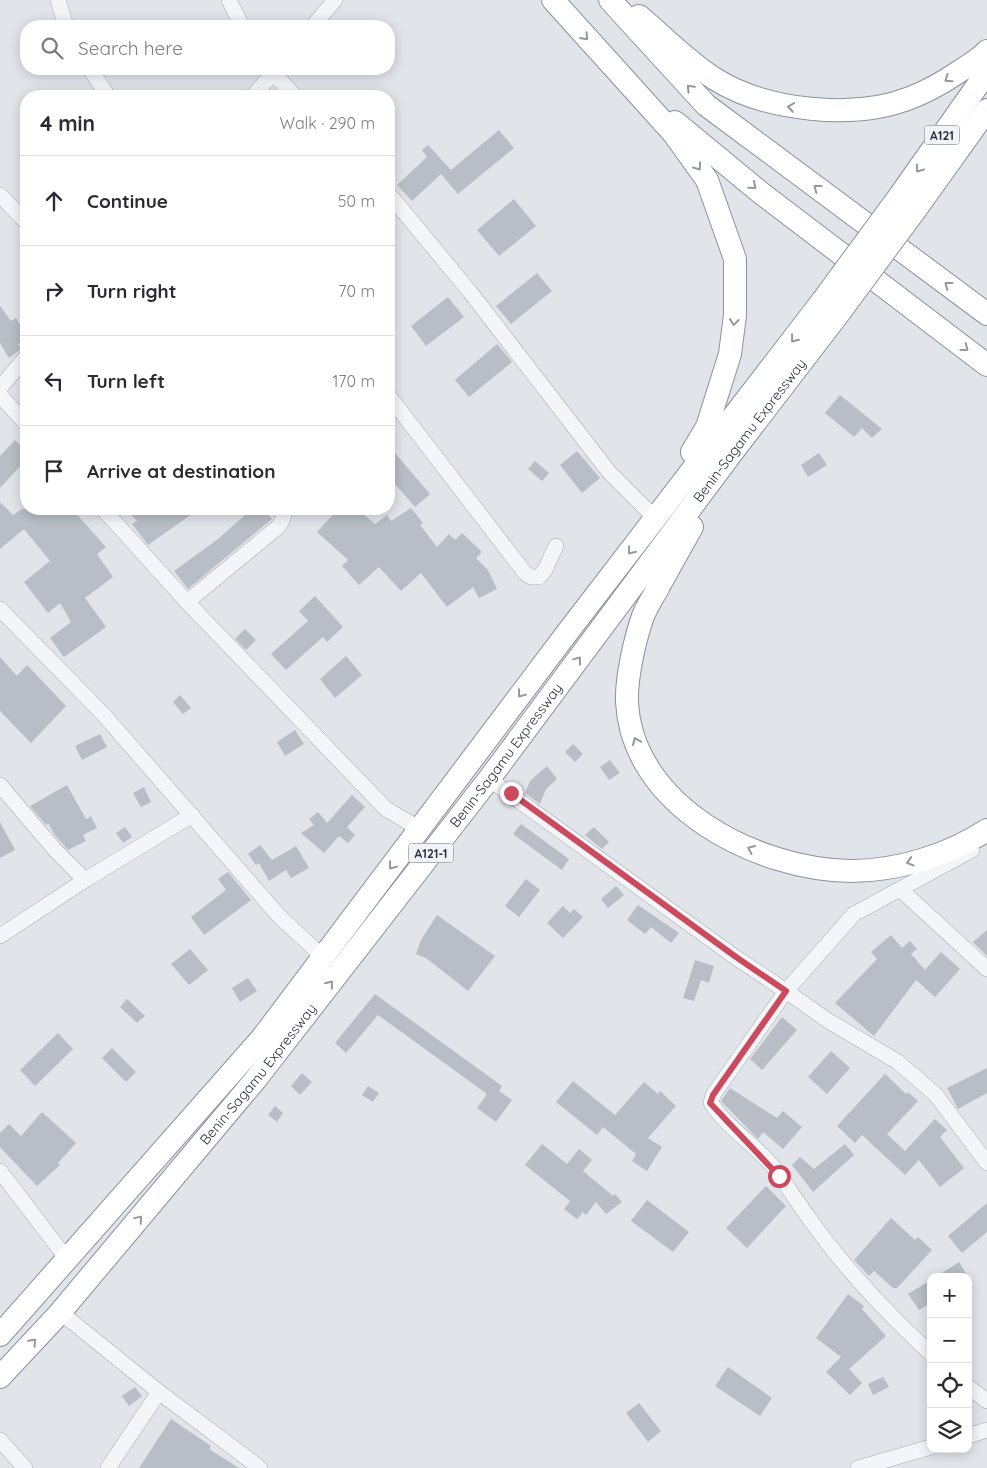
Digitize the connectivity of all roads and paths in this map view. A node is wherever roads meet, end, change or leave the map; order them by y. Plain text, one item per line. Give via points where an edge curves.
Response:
1 (58, 0) edge
2 (229, 0) edge
3 (335, 0) edge
4 (553, 0) edge
5 (610, 0) edge
6 (618, 0) edge
7 (64, 20) edge
8 (239, 20) edge
9 (318, 20) edge
10 (987, 50) edge
11 (987, 72) edge
12 (94, 75) edge
13 (269, 75) edge
14 (277, 75) edge
15 (621, 77) junction
16 (104, 90) edge
17 (258, 90) edge
18 (290, 90) edge
19 (987, 110) edge
20 (0, 195) edge
21 (395, 201) edge
22 (907, 204) junction
23 (20, 216) edge
24 (832, 306) junction
25 (987, 314) edge
26 (987, 364) edge
27 (20, 365) edge
28 (0, 388) edge
29 (0, 394) edge
30 (395, 404) edge
31 (20, 417) edge
32 (732, 454) junction
33 (108, 515) edge
34 (284, 515) edge
35 (656, 519) junction
36 (556, 546) dead end
37 (187, 602) junction
38 (0, 609) edge
39 (490, 779) junction
40 (0, 785) edge
41 (192, 815) junction
42 (420, 829) junction
43 (987, 830) edge
44 (987, 842) edge
45 (85, 880) junction
46 (900, 890) junction
47 (0, 936) edge
48 (323, 957) junction
49 (987, 969) edge
50 (786, 991) junction
51 (987, 1163) edge
52 (0, 1171) edge
53 (67, 1259) junction
54 (60, 1312) junction
55 (0, 1335) edge
56 (927, 1350) edge
57 (0, 1377) edge
58 (972, 1390) edge
59 (159, 1392) junction
60 (987, 1400) edge
61 (987, 1430) edge
62 (972, 1435) edge
63 (0, 1440) edge
64 (927, 1448) edge
65 (25, 1468) edge
66 (108, 1468) edge
67 (260, 1468) edge
68 (858, 1468) edge

1 - 7 street
2 - 8 street
3 - 9 street
4 -> 15 highway
25 -> 5 highway via 706,105
10 -> 6 highway via 940,84 909,99 878,107 792,108 763,100 716,79
11 -> 22 highway, A121
12 - 16 street
13 - 17 street
14 - 18 street
15 -> 26 highway via 761,193
15 -> 35 highway via 674,134 707,180 735,259 735,316 730,354 706,427
19 - 22 highway, A121
20 - 23 street
21 - 35 street via 470,292 608,472
22 - 24 highway, A121, bridge
24 - 32 highway, Benin-Sagamu Expressway / A121-1
24 -> 35 highway, A121-1
27 - 28 street
29 - 31 street
30 - 36 street via 525,574 539,577 546,570
39 -> 32 highway, Benin-Sagamu Expressway / A121-1
43 -> 32 highway via 973,840 940,854 892,867 850,871 806,865 766,856 692,817 673,800 652,773 630,724 627,700 643,616
33 - 37 street
34 - 37 street via 278,527
35 -> 42 highway, A121-1
37 - 42 street via 386,809
38 - 41 street via 103,714
39 - 50 street
54 -> 39 highway, Benin-Sagamu Expressway / A121-1 via 256,1079
40 - 45 street
41 - 45 street
41 - 48 street via 279,916
42 -> 48 highway, A121-1
44 - 46 street
45 - 47 street
46 - 49 street
46 - 50 street via 854,914
48 - 53 highway, A121-1 via 262,1038
50 - 51 street via 826,1020 898,1062 936,1095
50 - 56 street via 710,1103 773,1166 809,1220 853,1274
52 - 53 street
53 - 55 highway, A121-1
57 -> 54 highway, Benin-Sagamu Expressway / A121-1
54 - 59 street
58 - 60 street
59 - 66 street
59 - 67 street
61 - 62 street
63 - 65 street
64 - 68 street

